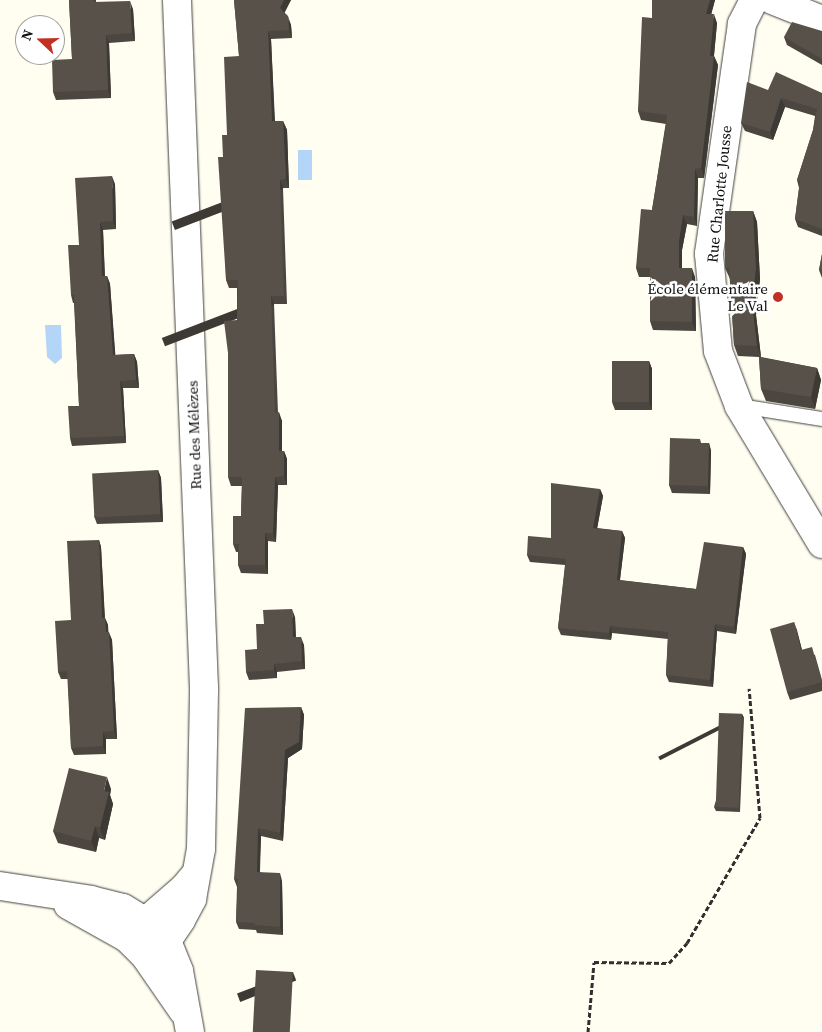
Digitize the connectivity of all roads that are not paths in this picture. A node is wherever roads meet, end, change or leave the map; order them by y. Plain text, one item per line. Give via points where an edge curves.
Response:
1 (177, 0) edge
2 (754, 0) edge
3 (772, 0) edge
4 (822, 20) edge
5 (739, 406) junction
6 (822, 419) edge
7 (822, 544) edge
8 (198, 870) junction
9 (0, 886) edge
10 (139, 938) junction
11 (167, 941) junction
12 (187, 1023) edge

1 - 8 street, Rue des Mélèzes via 204,688
2 - 5 street, Rue Charlotte Jousse via 742,24 709,254 718,351
3 - 4 street
5 - 6 lane
5 - 7 street, Rue Charlotte Jousse
8 - 10 street
8 - 11 street, Rue des Mélèzes via 192,899
9 - 10 street via 123,908
10 - 11 street
10 - 12 street
11 - 12 street via 179,971

